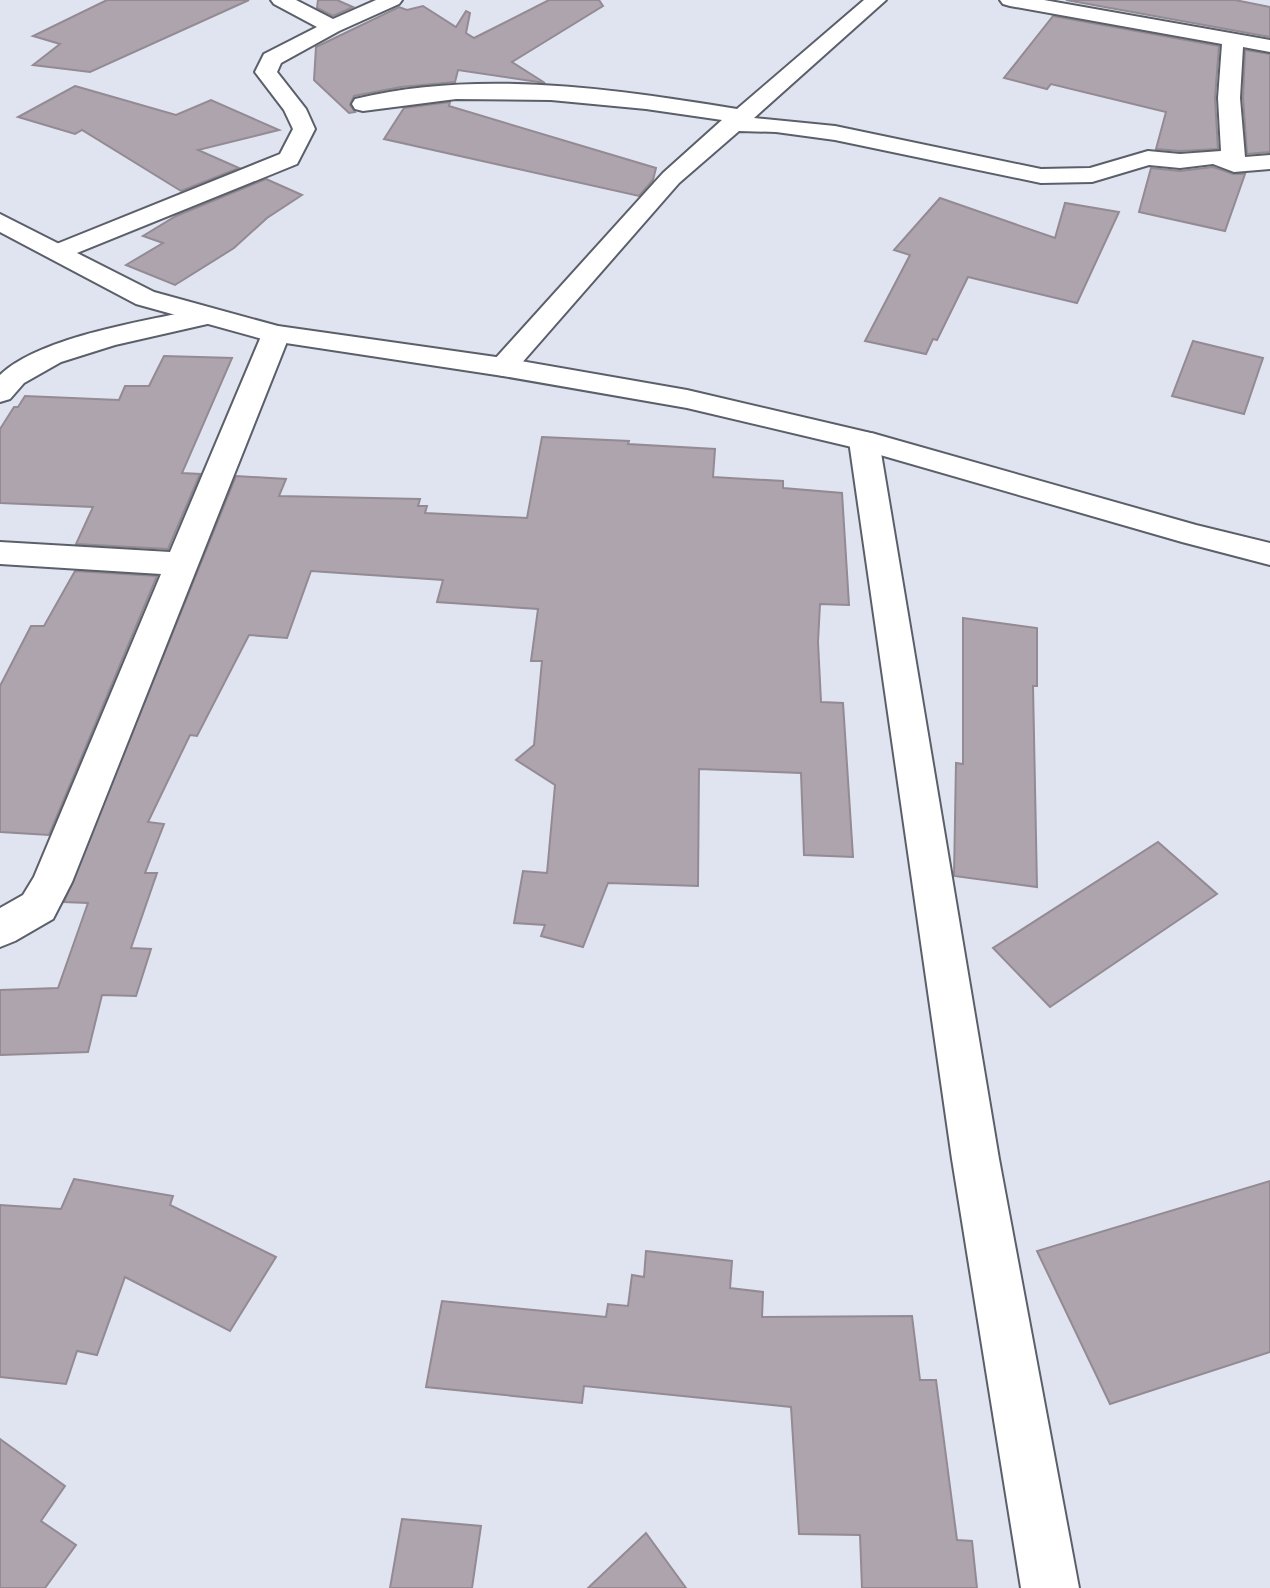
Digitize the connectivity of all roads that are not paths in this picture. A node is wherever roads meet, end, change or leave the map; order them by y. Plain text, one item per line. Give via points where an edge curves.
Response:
1 (281, 0) edge
2 (392, 0) edge
3 (876, 0) edge
4 (1010, 0) edge
5 (332, 27) junction
6 (1233, 39) junction
7 (1270, 46) edge
8 (363, 104) dead end
9 (735, 120) junction
10 (1270, 162) edge
11 (1234, 164) junction
12 (0, 222) edge
13 (58, 252) junction
14 (206, 316) junction
15 (276, 334) junction
16 (503, 367) junction
17 (5, 381) edge
18 (864, 441) junction
19 (0, 553) edge
20 (1270, 554) edge
21 (180, 564) junction
22 (0, 929) edge
23 (1050, 1588) edge

1 - 5 street
2 - 5 street
3 - 9 street
4 - 6 street
5 - 13 street via 272,60 266,72 295,109 304,129 289,159
6 - 7 street
6 - 11 street via 1228,97
8 - 9 street via 467,92 608,98 664,103
9 - 11 street via 849,136 1041,176 1092,175 1149,158 1216,157
9 - 16 street via 671,178
10 - 11 street
12 - 13 street
13 - 14 street via 145,298
14 - 15 street
14 - 17 street via 80,347
15 - 16 street
15 - 21 street
16 - 18 street via 687,399
18 - 20 street
18 - 23 street via 960,1065
19 - 21 street
21 - 22 street via 52,881 38,907

